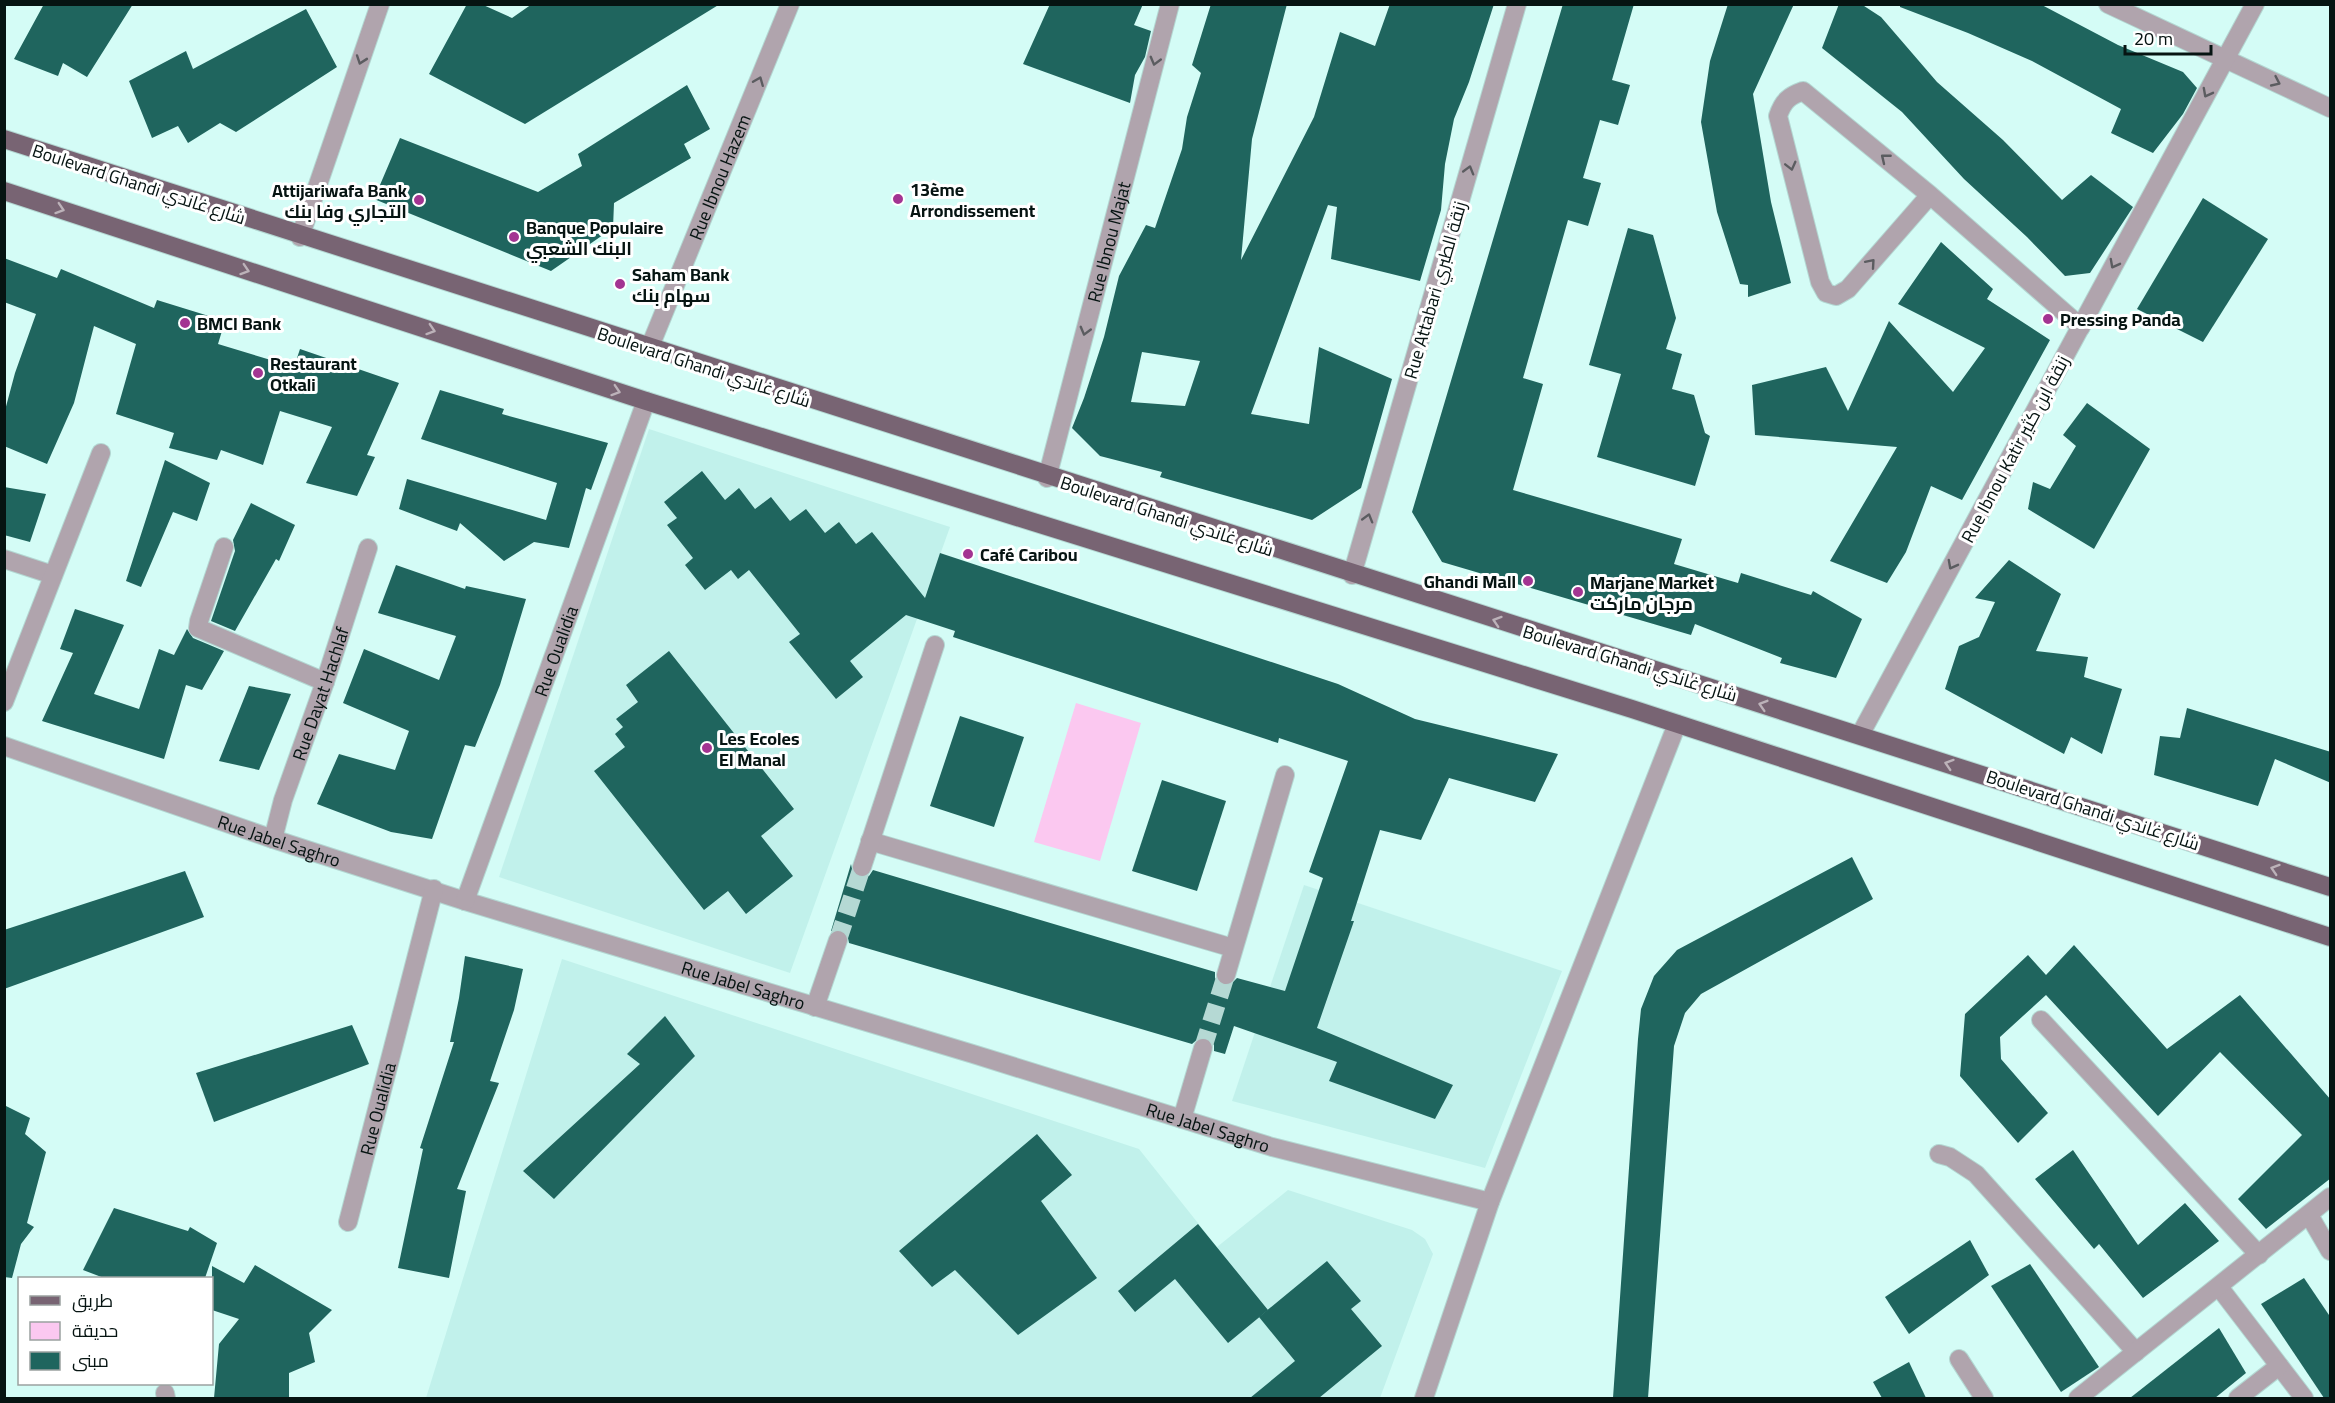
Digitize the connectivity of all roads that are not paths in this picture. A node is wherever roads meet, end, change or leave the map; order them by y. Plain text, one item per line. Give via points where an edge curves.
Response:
1 (380, 4) edge
2 (790, 4) edge
3 (1170, 4) edge
4 (1517, 4) edge
5 (2108, 4) edge
6 (2255, 4) edge
7 (2226, 59) junction
8 (2331, 108) edge
9 (4, 139) edge
10 (4, 191) edge
11 (1930, 195) junction
12 (300, 237) junction
13 (2081, 327) junction
14 (649, 349) junction
15 (646, 401) junction
16 (101, 453) dead end
17 (1047, 478) junction
18 (224, 547) dead end
19 (368, 548) dead end
20 (4, 559) edge
21 (53, 575) junction
22 (1352, 575) junction
23 (935, 645) dead end
24 (325, 682) junction
25 (4, 702) edge
26 (1677, 724) junction
27 (1860, 735) junction
28 (4, 746) edge
29 (1285, 775) dead end
30 (273, 838) junction
31 (870, 841) junction
32 (862, 867) tunnel mouth
33 (2331, 887) edge
34 (434, 889) junction
35 (465, 901) junction
36 (2331, 937) edge
37 (838, 940) tunnel mouth
38 (1233, 948) junction
39 (1226, 975) tunnel mouth
40 (815, 1007) junction
41 (2041, 1020) dead end
42 (1203, 1048) tunnel mouth
43 (1182, 1119) junction
44 (1940, 1154) dead end
45 (2331, 1197) edge
46 (1490, 1202) junction
47 (2309, 1215) junction
48 (348, 1222) dead end
49 (2331, 1251) edge
50 (2259, 1255) junction
51 (2219, 1287) junction
52 (2136, 1352) junction
53 (1959, 1359) dead end
54 (2278, 1366) junction
55 (1424, 1398) edge
56 (1984, 1398) edge
57 (2078, 1398) edge
58 (2238, 1398) edge
59 (2304, 1398) edge

1 -> 12 street
14 -> 2 street, Rue Ibnou Hazem
3 -> 17 street, Rue Ibnou Majat
22 -> 4 street, Rue Attabari زنقة الطبري
5 - 7 street
6 - 7 street, Rue Ibnou Katir زنقة ابن كثير
7 -> 8 street
7 -> 13 street, Rue Ibnou Katir زنقة ابن كثير
9 - 12 main road, Boulevard Ghandi شارع غاندي
10 -> 15 main road
11 -> 11 street via 1803,91 1790,96 1782,105 1778,116 1826,293 1836,296 1848,290
11 - 13 street
12 - 14 main road, Boulevard Ghandi شارع غاندي
13 -> 27 street, Rue Ibnou Katir زنقة ابن كثير
14 - 17 main road, Boulevard Ghandi شارع غاندي
15 - 26 main road
15 - 35 street, Rue Oualidia
16 - 21 street
17 - 22 main road, Boulevard Ghandi شارع غاندي
18 - 24 street via 198,628
19 - 24 street, Rue Dayat Hachlaf
20 - 21 street
21 - 25 street
27 -> 22 main road, Boulevard Ghandi شارع غاندي
23 - 31 street
24 - 30 street, Rue Dayat Hachlaf
26 - 36 main road
26 - 46 street
33 -> 27 main road, Boulevard Ghandi شارع غاندي
28 - 30 street, Rue Jabel Saghro
29 - 38 street
30 - 34 street, Rue Jabel Saghro
31 - 32 street
31 - 38 street
34 - 35 street, Rue Jabel Saghro
34 - 48 street, Rue Oualidia
35 - 40 street, Rue Jabel Saghro
37 - 40 street
38 - 39 street
40 - 43 street, Rue Jabel Saghro
41 - 50 street
42 - 43 street
43 - 46 street, Rue Jabel Saghro via 1272,1147
44 - 52 street via 1976,1174
45 - 47 street
46 - 55 street
47 - 49 street
47 - 50 street
50 - 51 street
51 - 52 street
51 - 54 street
52 - 57 street
53 - 56 street
54 - 58 street
54 - 59 street

